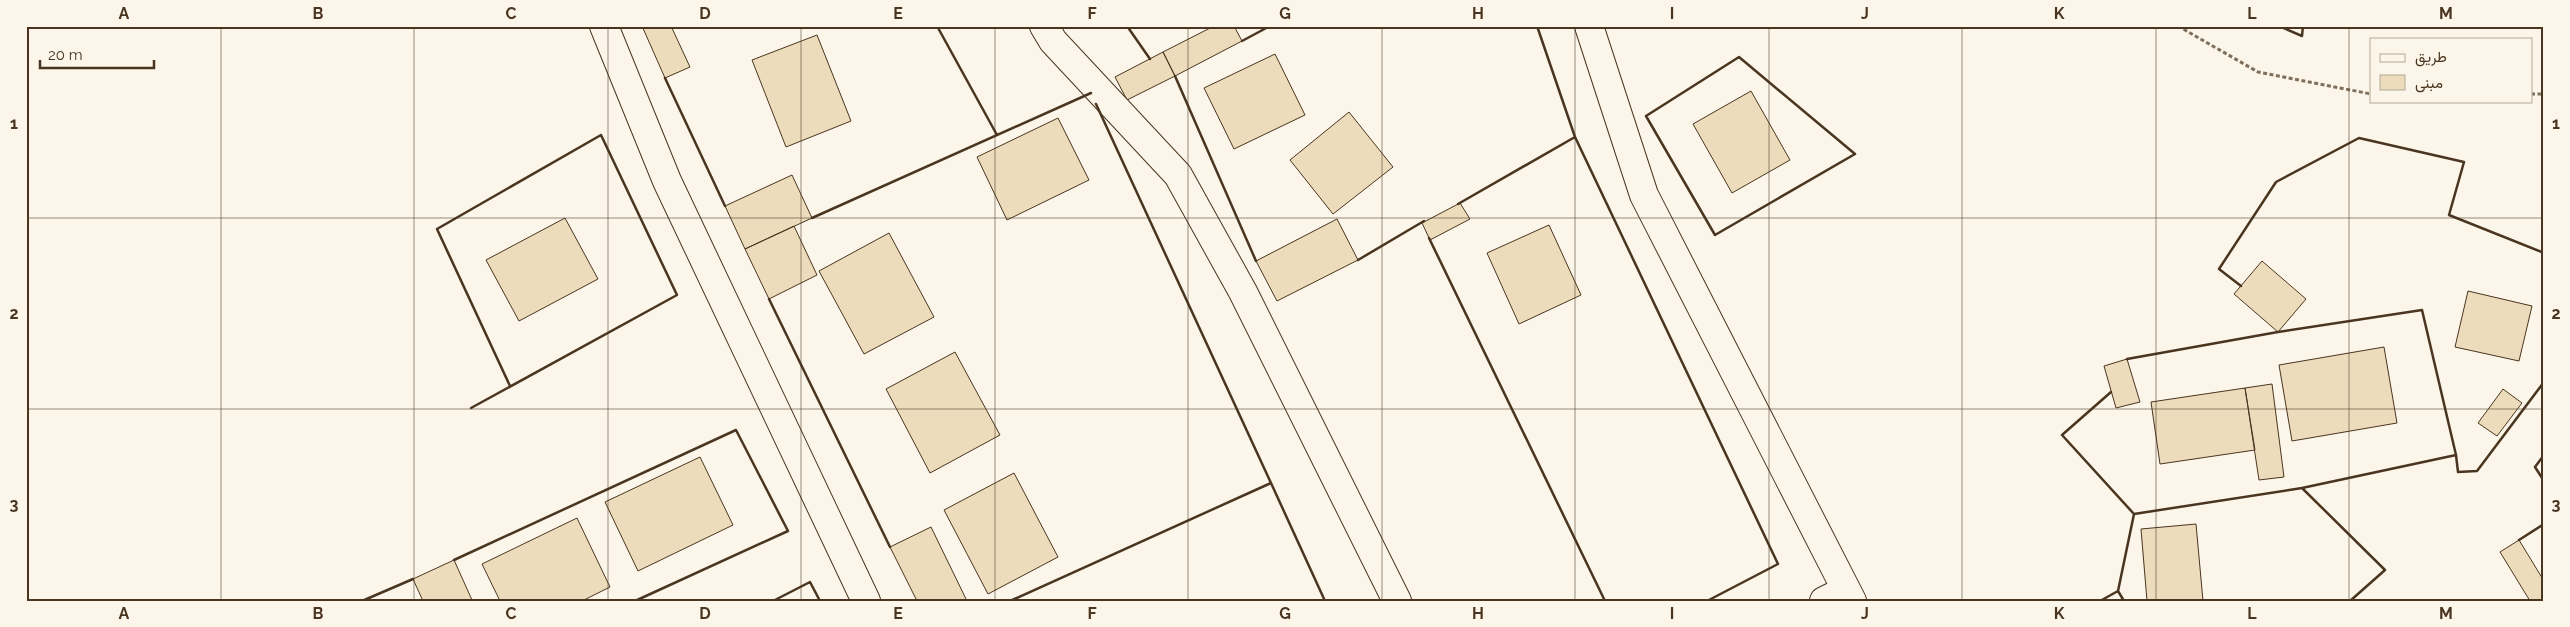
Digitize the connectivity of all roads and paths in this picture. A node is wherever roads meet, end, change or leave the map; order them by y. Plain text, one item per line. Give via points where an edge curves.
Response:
1 (604, 26) edge
2 (1044, 26) edge
3 (1589, 26) edge
4 (2178, 26) edge
5 (2370, 94) edge
6 (1840, 597) edge
7 (866, 601) edge
8 (1397, 601) edge

1 - 7 street via 667,181
2 - 8 street via 1054,41 1178,174 1243,292
3 - 6 street via 1644,195
4 - 5 path via 2258,72

